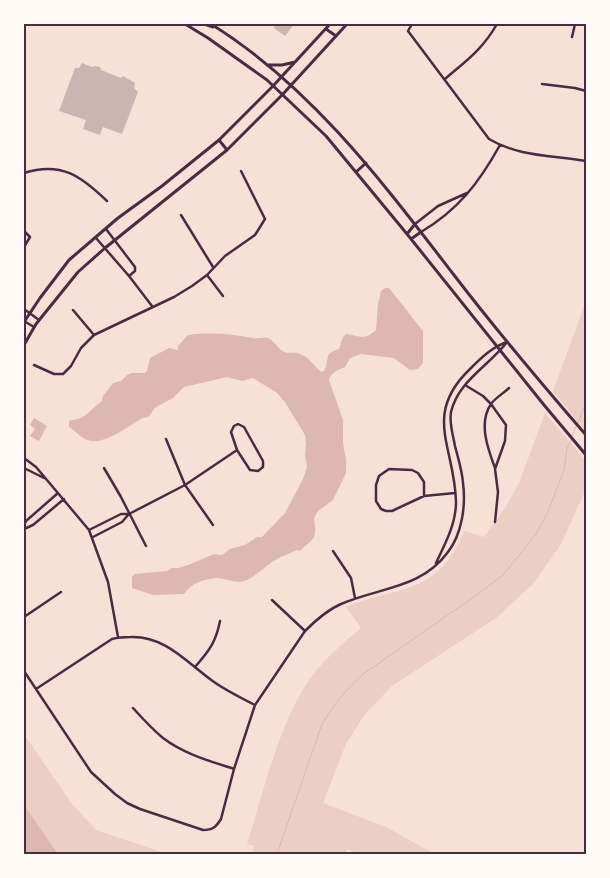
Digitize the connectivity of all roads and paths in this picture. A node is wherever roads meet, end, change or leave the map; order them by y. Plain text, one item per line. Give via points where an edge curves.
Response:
1 (185, 24) edge
2 (204, 24) edge
3 (211, 24) edge
4 (330, 24) edge
5 (347, 24) edge
6 (412, 24) edge
7 (497, 24) edge
8 (575, 24) edge
9 (192, 25) edge
10 (326, 29) junction
11 (221, 30) junction
12 (336, 36) junction
13 (572, 37) dead end
14 (296, 62) junction
15 (267, 65) junction
16 (282, 78) junction
17 (445, 79) junction
18 (542, 84) dead end
19 (273, 86) junction
20 (291, 86) junction
21 (586, 91) edge
22 (283, 94) junction
23 (218, 140) junction
24 (500, 145) junction
25 (228, 150) junction
26 (586, 161) edge
27 (366, 163) junction
28 (241, 171) dead end
29 (356, 172) junction
30 (24, 173) edge
31 (468, 193) junction
32 (107, 201) dead end
33 (181, 215) dead end
34 (415, 224) junction
35 (106, 229) junction
36 (24, 231) edge
37 (421, 232) junction
38 (407, 234) junction
39 (96, 238) junction
40 (411, 239) junction
41 (114, 240) junction
42 (24, 247) edge
43 (105, 248) junction
44 (213, 267) junction
45 (206, 275) junction
46 (129, 276) junction
47 (223, 296) dead end
48 (152, 307) junction
49 (24, 310) edge
50 (74, 310) dead end
51 (30, 314) junction
52 (39, 320) junction
53 (24, 322) edge
54 (34, 327) junction
55 (94, 335) junction
56 (508, 342) junction
57 (24, 345) edge
58 (496, 346) junction
59 (500, 351) junction
60 (34, 365) dead end
61 (465, 385) junction
62 (509, 388) dead end
63 (491, 404) junction
64 (586, 435) edge
65 (166, 439) dead end
66 (237, 450) junction
67 (457, 455) junction
68 (586, 455) edge
69 (449, 456) junction
70 (24, 458) edge
71 (24, 468) edge
72 (104, 468) dead end
73 (495, 469) junction
74 (46, 479) junction
75 (184, 485) junction
76 (58, 493) junction
77 (455, 493) junction
78 (424, 496) junction
79 (64, 499) junction
80 (129, 514) junction
81 (495, 522) dead end
82 (213, 525) dead end
83 (24, 527) edge
84 (90, 530) junction
85 (451, 531) junction
86 (458, 533) junction
87 (93, 537) junction
88 (146, 546) dead end
89 (333, 551) dead end
90 (436, 565) junction
91 (61, 592) dead end
92 (355, 598) junction
93 (272, 600) dead end
94 (24, 617) edge
95 (220, 621) dead end
96 (305, 631) junction
97 (118, 637) junction
98 (195, 668) junction
99 (24, 671) edge
100 (36, 689) junction
101 (255, 705) junction
102 (133, 708) dead end
103 (234, 769) junction

1 - 9 main road
2 - 11 main road
3 - 11 main road
4 - 10 main road
5 - 12 main road
6 - 17 street via 408,31
7 - 17 street via 471,58
8 - 13 street
9 - 19 main road
10 - 12 main road
10 - 14 main road
11 - 15 main road
12 - 20 main road
14 - 15 main road via 282,66
14 - 16 main road
15 - 16 main road
16 - 19 main road
16 - 20 main road
17 - 24 street via 489,139
18 - 21 street
19 - 22 main road
19 - 23 main road
20 - 22 main road
20 - 27 main road
22 - 25 main road
22 - 29 main road via 326,136
23 - 25 main road
23 - 35 main road
24 - 26 street via 533,155
24 - 31 street
25 - 41 main road
27 - 29 main road
27 - 34 main road
28 - 44 street via 265,219 255,235 239,244
29 - 38 main road
30 - 32 street via 53,168 72,173
31 - 34 street via 438,206
31 - 37 street via 454,209
33 - 44 street
34 - 37 main road
34 - 38 main road
35 - 39 main road
35 - 41 street
36 - 42 street via 30,237
37 - 40 main road
37 - 56 main road
38 - 40 main road
39 - 43 street
39 - 51 main road via 69,260
40 - 58 main road
41 - 43 main road
41 - 46 street via 135,267
43 - 46 street
43 - 52 main road via 78,272
44 - 45 street
45 - 47 street
45 - 48 street via 174,297
46 - 48 street
48 - 55 street
49 - 51 street
50 - 55 street
51 - 52 street
51 - 53 main road
52 - 54 main road
53 - 54 street
54 - 57 main road
55 - 60 street via 63,374 54,374
56 - 58 street
56 - 59 street
56 - 64 main road
58 - 59 main road
58 - 69 street via 457,381 450,392 443,414
59 - 61 street
59 - 68 main road
61 - 63 street
61 - 67 street via 451,411
62 - 63 street
63 - 73 street via 486,417 485,438
63 - 73 street via 506,425 505,441
65 - 75 street
66 - 66 street via 231,432 238,424 244,427 254,444 263,467 258,471 250,470
66 - 75 street
67 - 69 street
67 - 86 street via 464,494
69 - 77 street
70 - 74 street
71 - 74 street
72 - 80 street
73 - 81 street via 498,492
74 - 76 street
75 - 80 street
75 - 82 street
76 - 79 street
76 - 83 street via 26,521
77 - 78 street
77 - 85 street
78 - 78 street via 386,511 376,501 376,485 379,476 389,470 412,470 424,482
79 - 83 street via 33,525
79 - 84 street
80 - 84 street via 121,514
80 - 87 street via 122,522
80 - 88 street
84 - 87 street
85 - 86 street
85 - 90 street
86 - 90 street via 450,550
87 - 97 street via 108,582
89 - 92 street via 350,578
90 - 92 street via 403,586
91 - 94 street
92 - 96 street via 330,610
93 - 96 street
95 - 98 street via 212,647
96 - 101 street
97 - 98 street via 157,640
97 - 100 street
98 - 101 street
99 - 100 street
100 - 103 street via 91,772 114,794 140,809 203,830 212,829 221,819
101 - 103 street
102 - 103 street via 163,738 177,747

